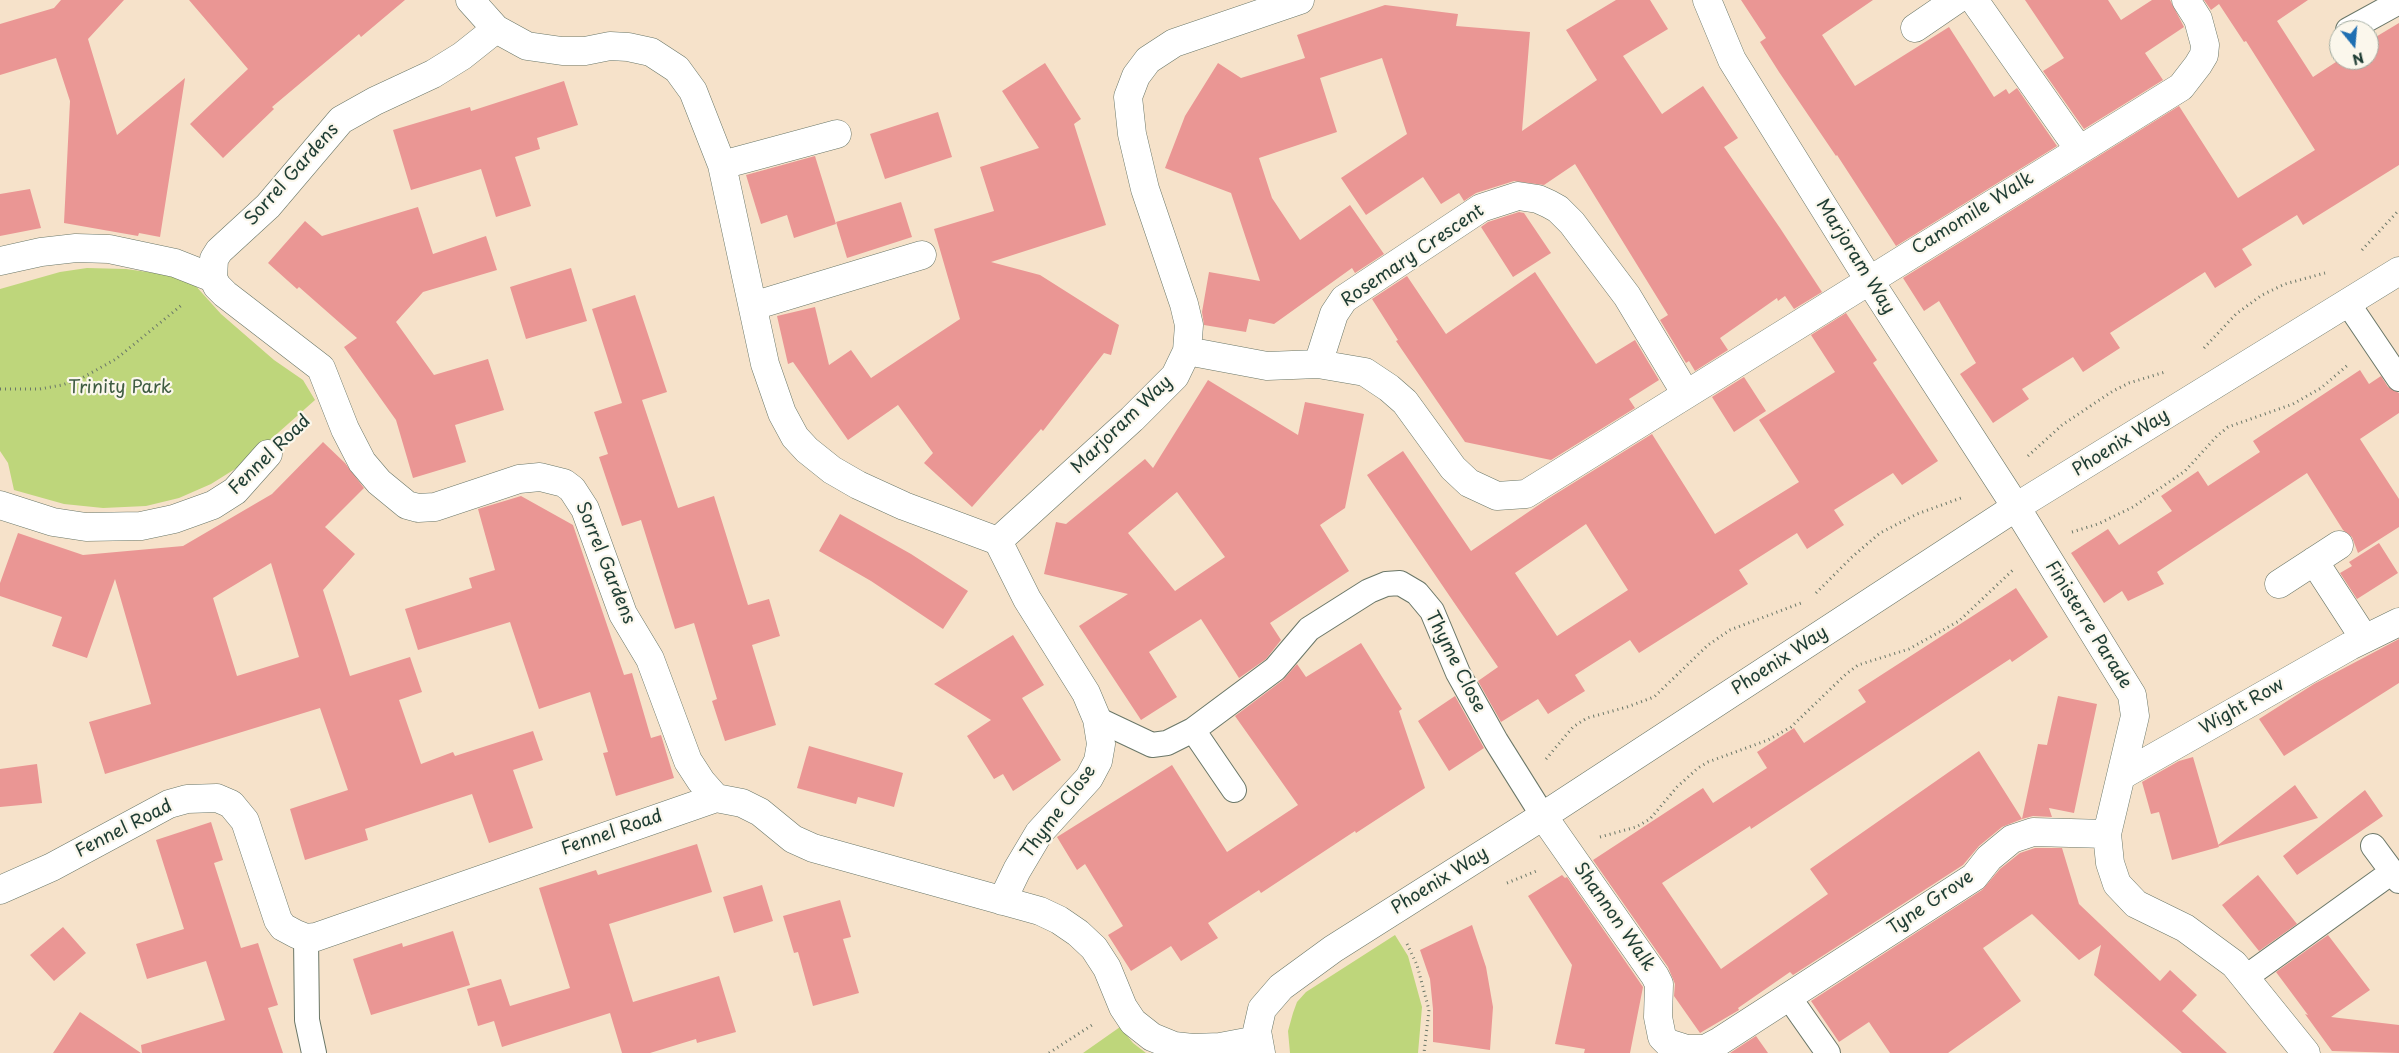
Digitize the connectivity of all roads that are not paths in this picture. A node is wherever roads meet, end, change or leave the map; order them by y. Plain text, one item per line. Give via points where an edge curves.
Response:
1 (470, 0) edge
2 (1300, 0) edge
3 (1707, 0) edge
4 (1956, 0) edge
5 (1974, 0) edge
6 (2186, 0) edge
7 (2399, 2) edge
8 (2366, 20) edge
9 (1915, 28) dead end
10 (496, 29) junction
11 (837, 134) dead end
12 (2078, 148) junction
13 (722, 165) junction
14 (922, 255) dead end
15 (0, 261) edge
16 (2399, 270) edge
17 (1869, 280) junction
18 (217, 284) junction
19 (2347, 302) junction
20 (753, 306) junction
21 (1187, 351) junction
22 (1318, 364) junction
23 (2399, 379) edge
24 (1686, 394) junction
25 (268, 454) road end
26 (0, 505) edge
27 (2016, 508) junction
28 (998, 541) junction
29 (2339, 545) dead end
30 (2314, 561) junction
31 (2279, 584) dead end
32 (2399, 622) edge
33 (2364, 638) junction
34 (1098, 719) junction
35 (1193, 730) junction
36 (2121, 776) junction
37 (1234, 790) dead end
38 (716, 798) junction
39 (1543, 816) junction
40 (2107, 834) junction
41 (2373, 846) dead end
42 (2396, 877) edge
43 (0, 890) edge
44 (1002, 902) junction
45 (306, 938) junction
46 (2246, 977) junction
47 (1788, 996) junction
48 (1259, 1047) edge
49 (1677, 1050) edge
50 (314, 1053) edge
51 (1828, 1053) edge
52 (2306, 1053) edge

1 - 10 street
2 - 21 street, Marjoram Way via 1174,43 1148,60 1129,90 1127,104 1145,189 1184,304 1188,324
3 - 17 street, Marjoram Way via 1732,60
4 - 9 street
5 - 12 street
6 - 12 street, Camomile Walk via 2203,32 2205,45 2198,65 2181,86
7 - 8 lane
10 - 13 street via 527,46 546,50 628,47 651,52 666,61 677,69 693,91
10 - 18 street, Sorrel Gardens via 433,74 341,120 268,206 218,251 214,259
11 - 13 street
12 - 17 street, Camomile Walk
13 - 20 street
14 - 20 street
15 - 18 street, Sorrel Gardens via 76,248 109,249 175,262
16 - 19 street, Phoenix Way
17 - 24 street
17 - 27 street, Marjoram Way
18 - 38 street, Sorrel Gardens via 321,368 362,462 379,482 407,505 435,507 506,483 533,478 552,478 572,489 585,509 623,614 650,659 688,760
19 - 23 lane
19 - 27 street, Phoenix Way
20 - 28 street via 774,394 795,436 807,450 858,485
21 - 22 street via 1267,366
21 - 28 street, Marjoram Way via 1175,376
22 - 24 street via 1358,370 1373,376 1405,402 1453,468 1469,483 1490,494 1504,496 1531,492
22 - 24 street, Rosemary Crescent via 1334,314 1344,299 1481,208 1510,197 1524,196 1558,209 1585,238 1627,296
25 - 26 street, Fennel Road via 235,491 213,505 174,520 141,526 86,527 53,522
27 - 36 street, Finisterre Parade via 2132,695 2135,716
27 - 39 street, Phoenix Way
28 - 34 street, Thyme Close via 1027,599 1086,693
29 - 30 street
30 - 31 street
30 - 33 street
32 - 33 street, Wight Row
33 - 36 street, Wight Row
34 - 35 lane, Thyme Close via 1152,745 1167,743
34 - 44 street, Thyme Close via 1101,744 1094,769 1039,833
35 - 37 lane
35 - 39 lane, Thyme Close via 1275,669 1308,629 1369,590 1400,583 1417,593 1432,611 1458,673
36 - 40 street, Finisterre Parade
38 - 44 street via 742,803 760,812 793,839 813,848
38 - 45 street, Fennel Road
39 - 48 street, Phoenix Way via 1333,949 1281,987 1262,1009 1258,1022
39 - 49 street, Shannon Walk via 1655,976 1660,993 1659,1028 1662,1038
40 - 46 street, Finisterre Parade via 2112,873 2124,894 2136,904 2186,928 2219,951
40 - 47 street, Tyne Grove via 2033,832 2012,839 1989,858 1974,877
41 - 42 lane
42 - 46 lane
43 - 45 street, Fennel Road via 52,867 168,804 187,799 218,798 230,804 245,821 278,920 290,932
44 - 48 street via 1040,911 1078,933 1094,948 1107,968 1123,1007 1142,1032 1174,1046
45 - 50 lane via 307,1020
46 - 52 street, Finisterre Parade
47 - 49 street, Tyne Grove via 1705,1049
47 - 51 lane

